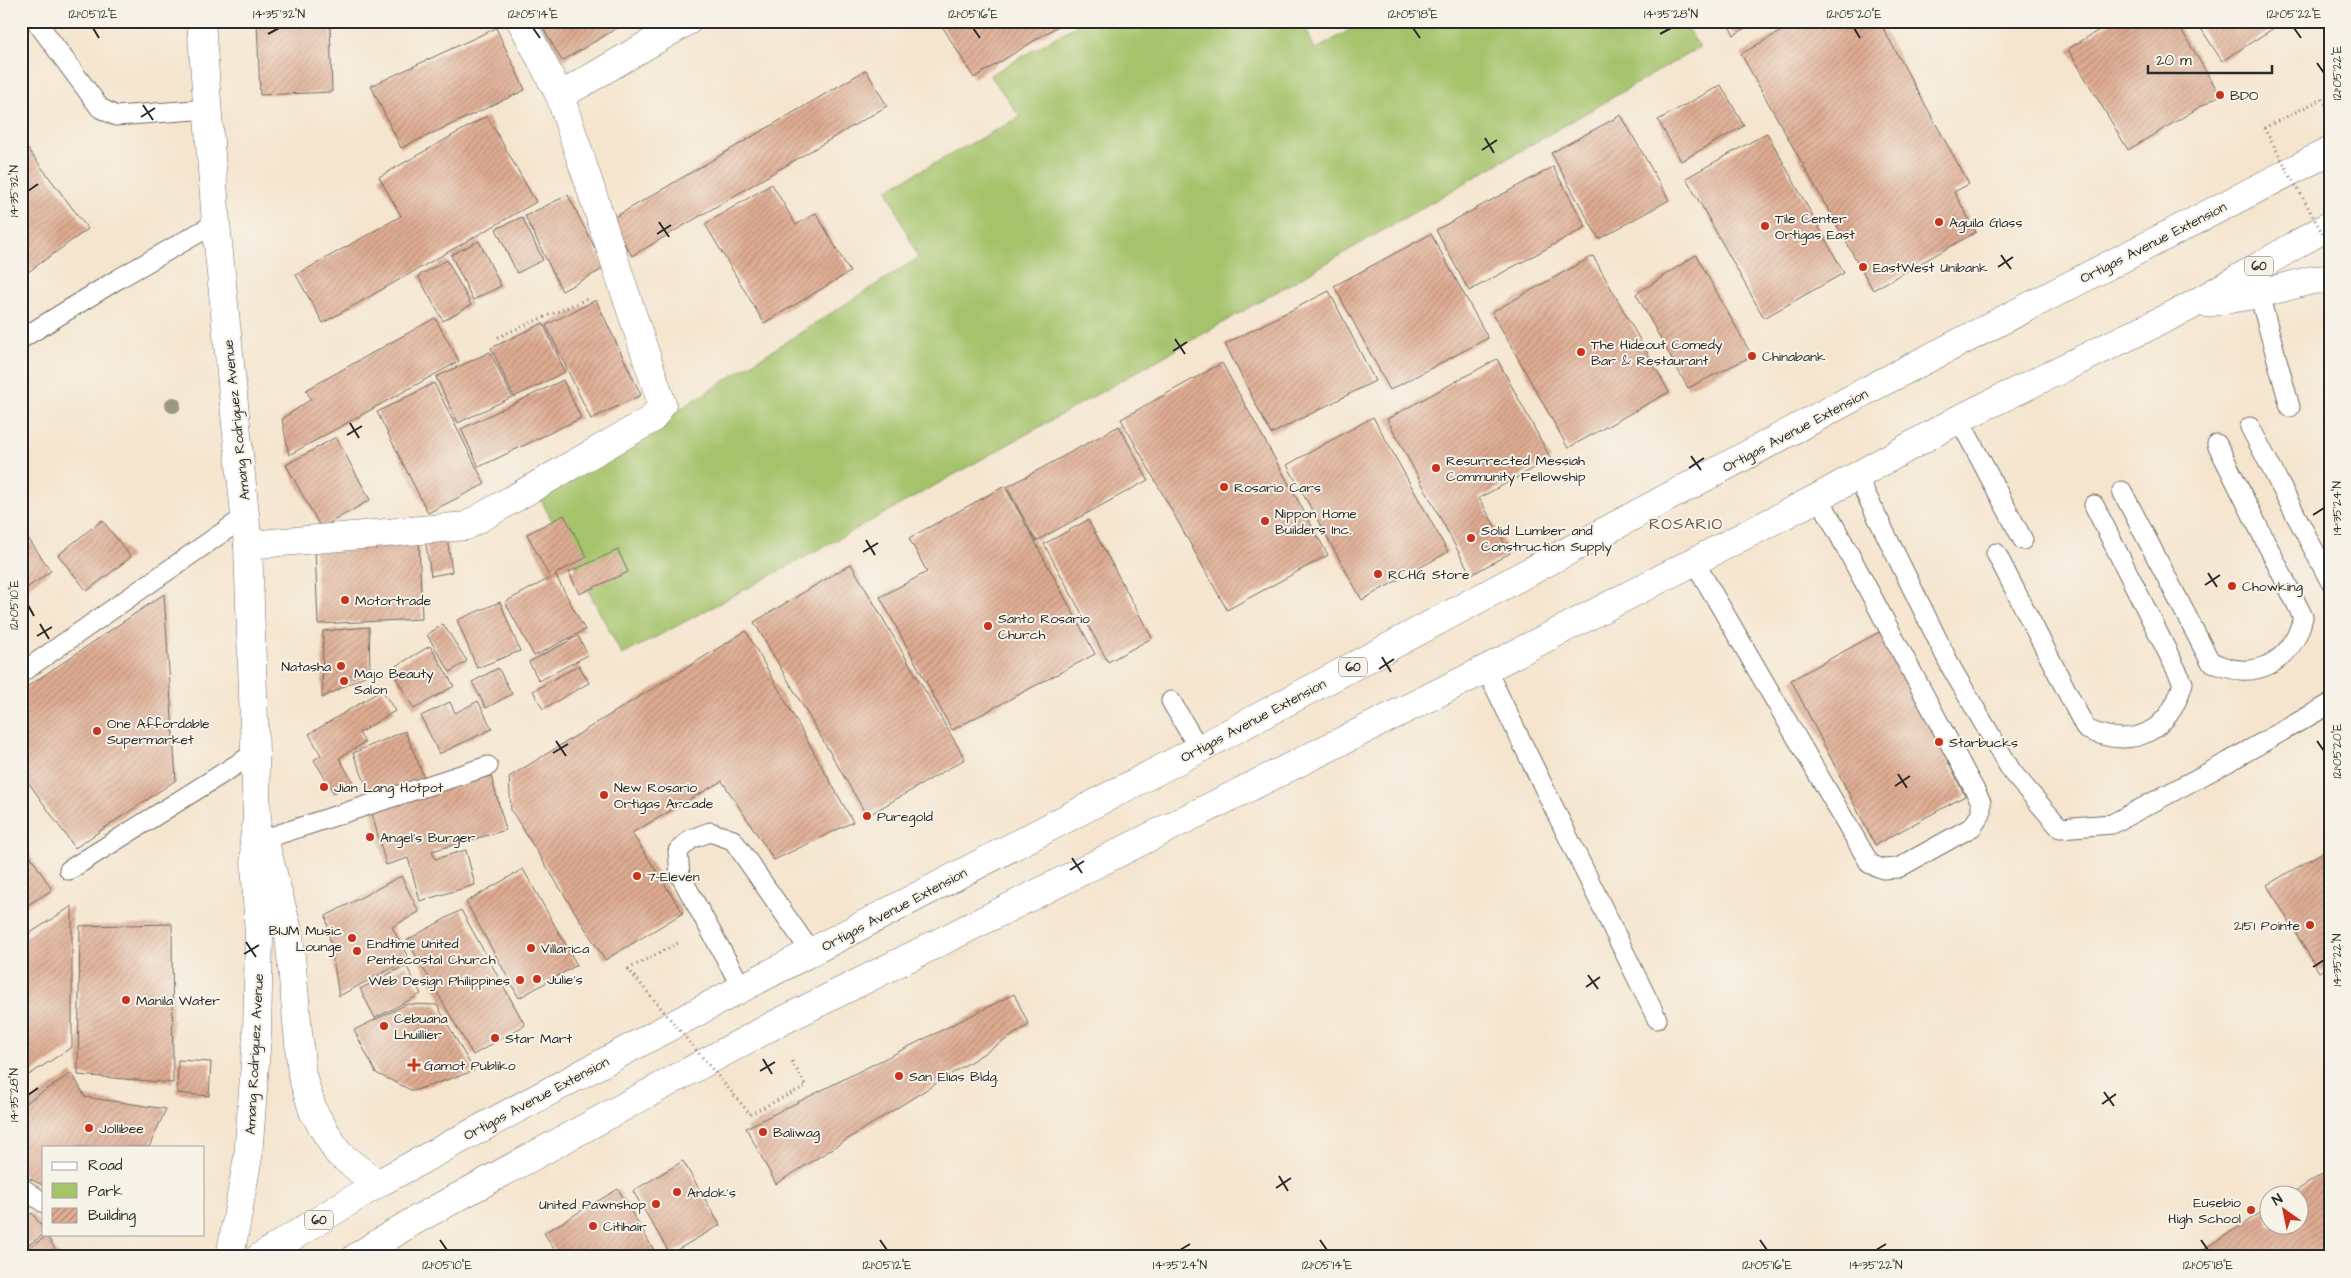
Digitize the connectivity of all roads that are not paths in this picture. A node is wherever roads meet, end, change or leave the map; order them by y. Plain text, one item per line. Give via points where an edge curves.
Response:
1 (36, 21) edge
2 (201, 21) edge
3 (521, 21) edge
4 (688, 21) edge
5 (560, 96) junction
6 (208, 109) junction
7 (2330, 151) edge
8 (216, 223) junction
9 (2330, 225) edge
10 (2330, 278) edge
11 (2259, 294) junction
12 (2188, 307) junction
13 (21, 339) edge
14 (2290, 407) dead end
15 (1960, 419) junction
16 (2250, 427) dead end
17 (2217, 444) dead end
18 (1857, 476) junction
19 (2122, 491) dead end
20 (1819, 497) junction
21 (2094, 505) dead end
22 (246, 516) junction
23 (2023, 540) dead end
24 (248, 545) junction
25 (1996, 554) dead end
26 (1694, 561) junction
27 (2330, 581) edge
28 (1486, 669) junction
29 (21, 673) edge
30 (1171, 700) dead end
31 (2330, 704) edge
32 (1199, 749) junction
33 (255, 753) junction
34 (488, 766) dead end
35 (258, 833) junction
36 (68, 870) dead end
37 (811, 952) junction
38 (742, 988) junction
39 (1657, 1019) dead end
40 (377, 1184) junction
41 (21, 1187) edge
42 (42, 1202) edge
43 (230, 1257) edge
44 (260, 1257) edge
45 (356, 1257) edge

1 - 6 lane via 100,108 116,116
2 - 6 main road, Amang Rodriguez Avenue
3 - 5 main road
4 - 5 main road
5 - 24 main road via 662,404 652,419 466,526
6 - 8 main road, Amang Rodriguez Avenue
7 - 32 main road, Ortigas Avenue Extension / 60 via 1871,389
8 - 13 lane
8 - 22 main road, Amang Rodriguez Avenue
9 - 12 main road, 60
10 - 11 main road
11 - 12 main road
11 - 14 lane
12 - 15 main road, 60
15 - 18 main road, 60
15 - 23 lane
16 - 27 lane
17 - 19 lane via 2303,617 2293,645 2270,665 2239,672 2210,661
18 - 20 main road, 60
18 - 31 lane via 1957,678 2012,772 2060,828 2112,824
20 - 26 main road, 60
20 - 26 lane via 1982,802 1980,814 1972,827 1898,868 1883,869 1870,864
21 - 25 lane via 2183,683 2172,711 2148,732 2117,739 2086,729
22 - 24 main road, Amang Rodriguez Avenue
22 - 29 lane
24 - 33 main road, Amang Rodriguez Avenue
26 - 28 main road, 60
28 - 39 lane
28 - 45 main road, 60 via 772,1026 421,1217
30 - 32 lane
32 - 37 main road, Ortigas Avenue Extension / 60
33 - 35 main road, Amang Rodriguez Avenue
33 - 36 lane
34 - 35 lane
35 - 40 main road, Amang Rodriguez Avenue via 288,935 302,1075 313,1112 338,1153
35 - 43 main road, Amang Rodriguez Avenue via 257,1036 248,1157
37 - 38 main road, Ortigas Avenue Extension / 60
37 - 38 lane via 732,840 710,832 691,839 678,851 680,875
38 - 40 main road, Ortigas Avenue Extension / 60
40 - 44 main road, Ortigas Avenue Extension / 60
41 - 42 lane

